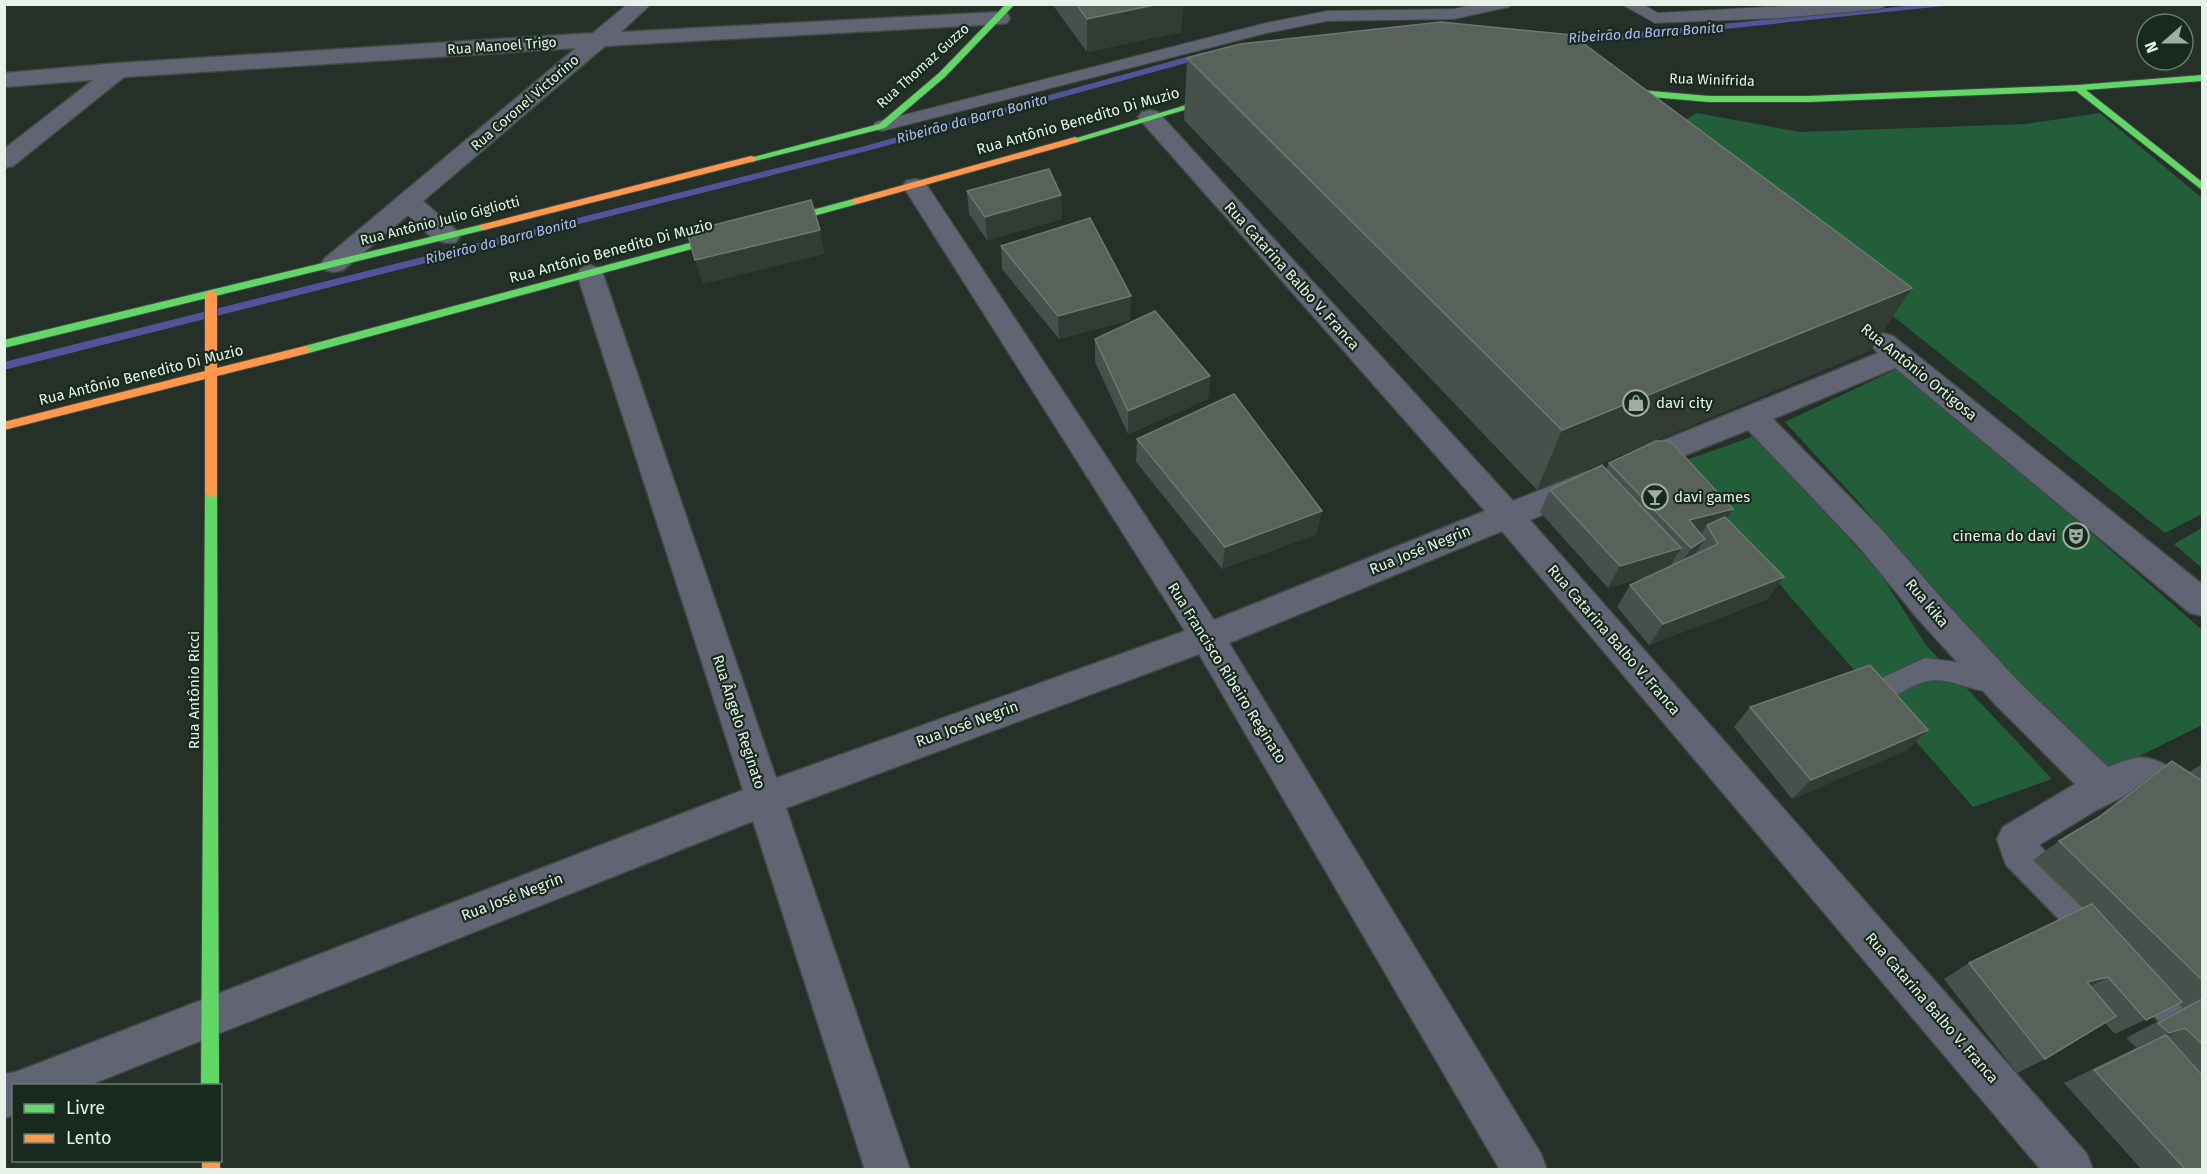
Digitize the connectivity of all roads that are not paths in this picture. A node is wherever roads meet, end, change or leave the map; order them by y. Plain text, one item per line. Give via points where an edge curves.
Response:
1 (641, 4) edge
2 (1629, 4) edge
3 (1880, 4) edge
4 (1503, 6) edge
5 (1005, 11) edge
6 (598, 40) junction
7 (119, 70) junction
8 (2202, 78) edge
9 (4, 80) edge
10 (2078, 88) junction
11 (1588, 92) joint
12 (1243, 94) edge
13 (1683, 97) junction
14 (1642, 115) edge
15 (1150, 117) junction
16 (1609, 117) edge
17 (882, 126) junction
18 (4, 161) edge
19 (915, 186) junction
20 (2202, 187) edge
21 (410, 202) junction
22 (447, 236) junction
23 (334, 264) junction
24 (590, 274) junction
25 (211, 294) junction
26 (1862, 326) edge
27 (4, 344) edge
28 (1898, 356) junction
29 (211, 375) junction
30 (1753, 417) junction
31 (4, 426) edge
32 (1506, 514) junction
33 (2202, 603) edge
34 (1207, 637) junction
35 (1997, 682) junction
36 (1888, 687) edge
37 (2118, 780) junction
38 (764, 799) junction
39 (2202, 821) edge
40 (210, 1014) junction
41 (2202, 1035) edge
42 (37, 1084) edge
43 (210, 1084) edge
44 (888, 1170) edge
45 (1525, 1170) edge
46 (2071, 1170) edge

1 - 6 street, Rua Coronel Victorino
2 - 3 lane via 1655,18
4 - 17 lane via 1454,14 1326,16
5 - 6 street, Rua Manoel Trigo
5 - 17 street, Rua Thomaz Guzzo via 942,75
6 - 7 street, Rua Manoel Trigo
6 - 21 street, Rua Coronel Victorino
7 - 9 street, Rua Manoel Trigo
7 - 18 street
8 - 10 street, Rua Winifrida
10 - 13 street, Rua Winifrida via 1809,99
10 - 20 street
11 - 13 street, Rua Winifrida
11 - 16 street
12 - 15 street, Rua Antônio Benedito Di Muzio via 1222,96
13 - 14 street via 1658,102
15 - 19 street, Rua Antônio Benedito Di Muzio
15 - 32 street, Rua Catarina Balbo V. Franca
17 - 22 street, Rua Antônio Julio Gigliotti
19 - 24 street, Rua Antônio Benedito Di Muzio
19 - 34 street, Rua Francisco Ribeiro Reginato
21 - 22 street
21 - 23 street, Rua Coronel Victorino
22 - 23 street, Rua Antônio Julio Gigliotti
23 - 25 street, Rua Antônio Julio Gigliotti
24 - 29 street, Rua Antônio Benedito Di Muzio
24 - 38 street, Rua Ângelo Reginato
25 - 27 street, Rua Antônio Julio Gigliotti
25 - 29 street, Rua Antônio Ricci
26 - 28 street, Rua Antônio Ortigosa
28 - 30 street, Rua José Negrin
28 - 33 street, Rua Antônio Ortigosa
29 - 31 street, Rua Antônio Benedito Di Muzio
29 - 40 street, Rua Antônio Ricci
30 - 32 street, Rua José Negrin
30 - 35 street, Rua kika via 1870,537
32 - 34 street, Rua José Negrin
32 - 46 street, Rua Catarina Balbo V. Franca
34 - 38 street, Rua José Negrin
34 - 45 street, Rua Francisco Ribeiro Reginato
35 - 36 lane via 1925,669
35 - 37 street, Rua kika
37 - 39 street via 2144,773
37 - 41 street via 2016,839 2020,852
38 - 40 street, Rua José Negrin
38 - 44 street, Rua Ângelo Reginato
40 - 42 street, Rua José Negrin
40 - 43 street, Rua Antônio Ricci

